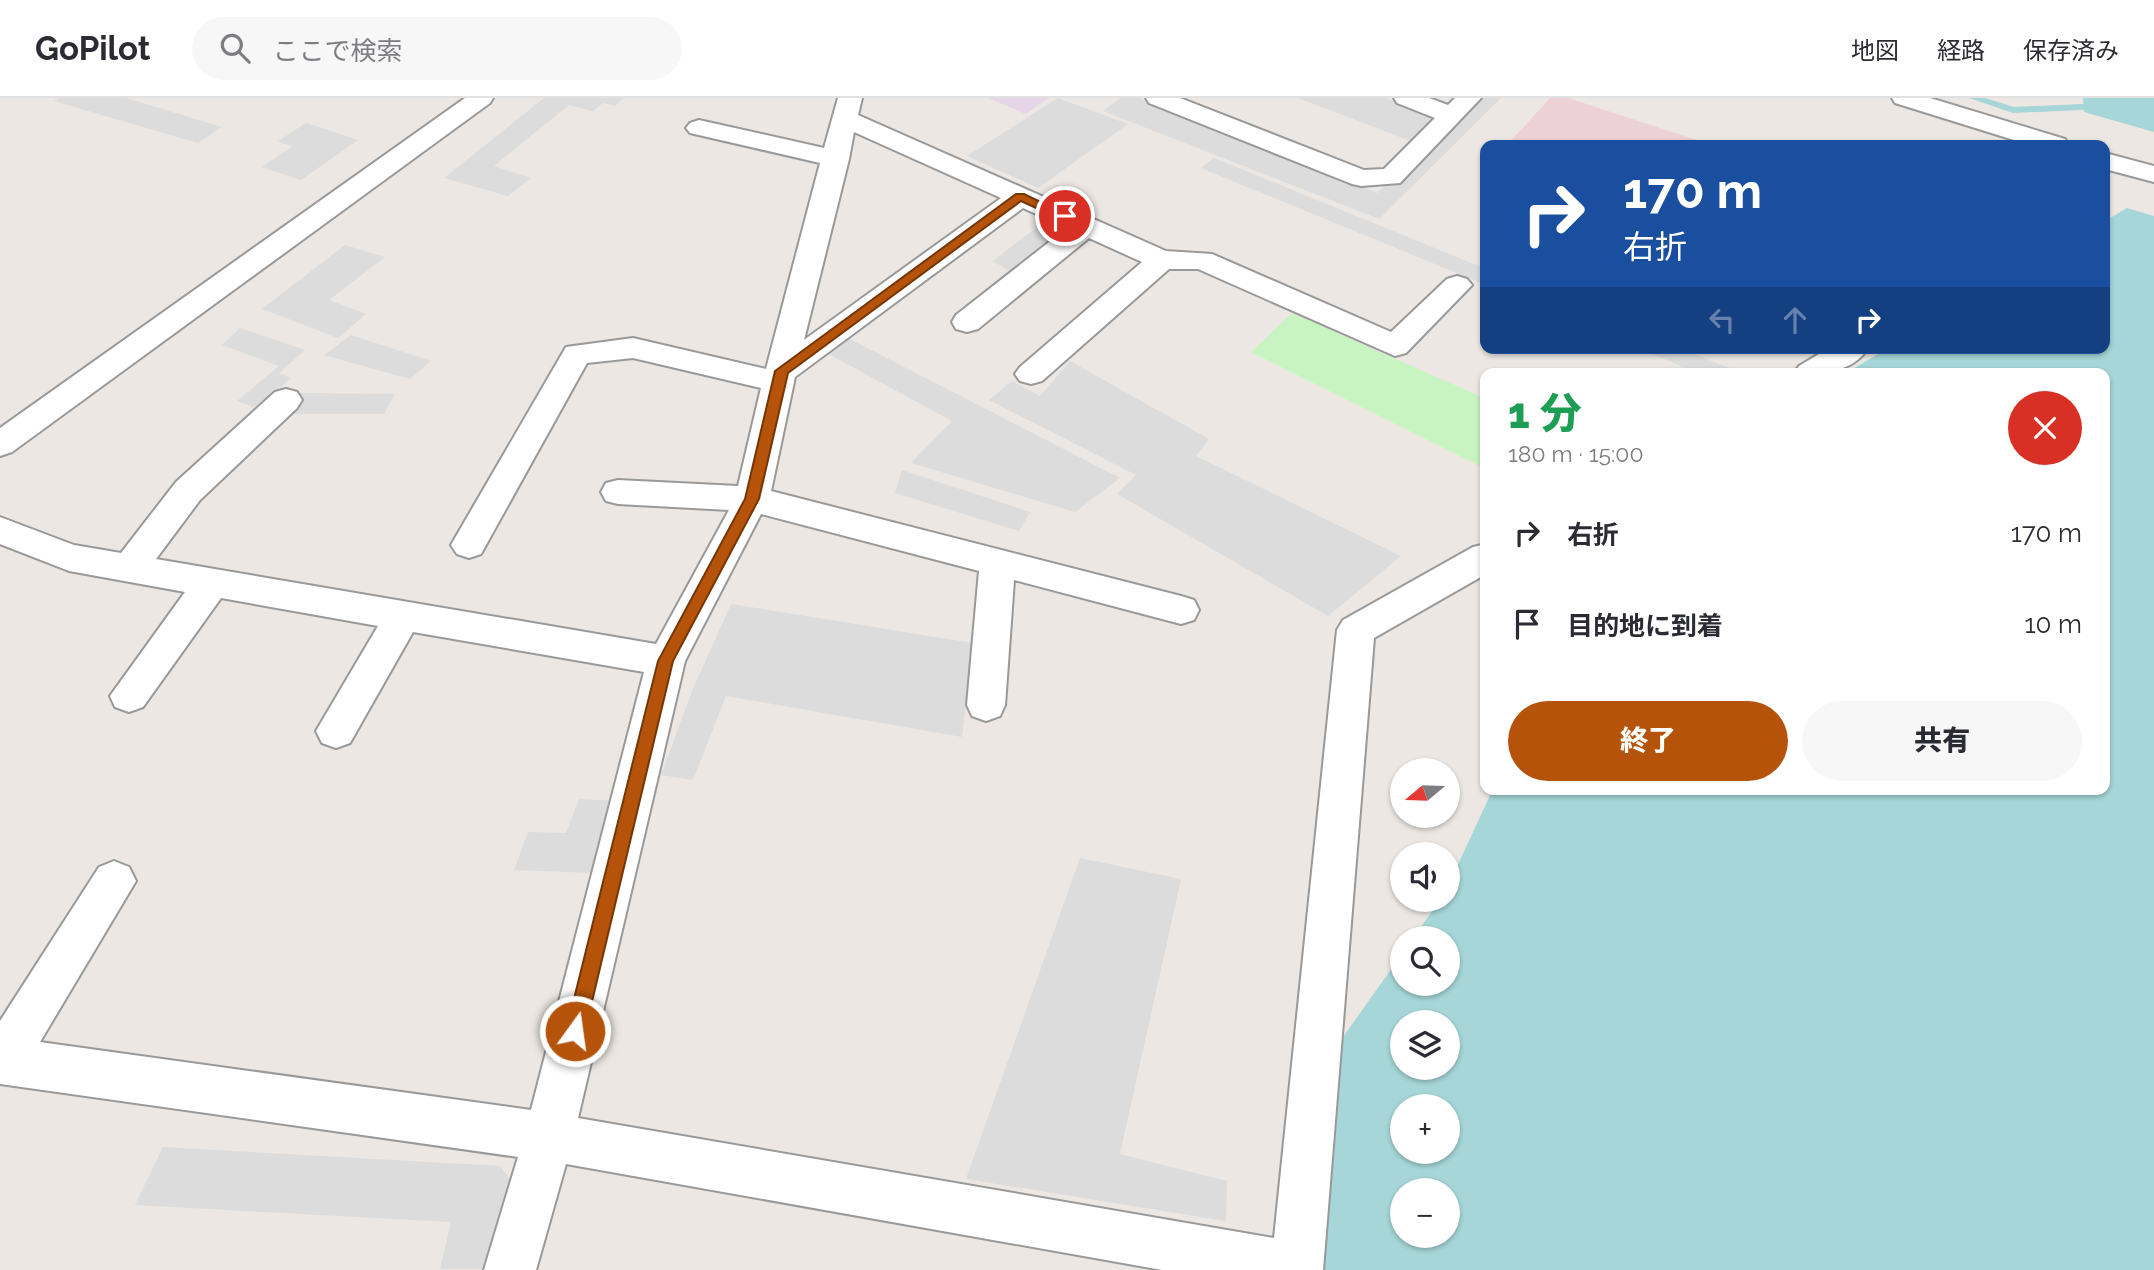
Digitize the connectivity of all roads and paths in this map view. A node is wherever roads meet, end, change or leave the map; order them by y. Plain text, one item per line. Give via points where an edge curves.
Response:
1 (481, 98) edge
2 (1158, 98) edge
3 (1406, 98) edge
4 (1904, 98) edge
5 (1461, 106) edge
6 (848, 108) edge
7 (699, 128) dead end
8 (2040, 140) edge
9 (835, 159) junction
10 (2110, 161) edge
11 (2154, 174) edge
12 (1020, 197) junction
13 (1087, 226) junction
14 (1162, 260) junction
15 (1457, 285) dead end
16 (967, 322) dead end
17 (1843, 354) edge
18 (1819, 368) edge
19 (1031, 374) dead end
20 (780, 377) junction
21 (286, 400) dead end
22 (0, 444) edge
23 (618, 492) dead end
24 (752, 499) junction
25 (0, 530) edge
26 (469, 545) dead end
27 (1480, 560) edge
28 (997, 564) junction
29 (130, 568) junction
30 (213, 582) junction
31 (1181, 610) dead end
32 (404, 615) junction
33 (666, 661) junction
34 (129, 696) dead end
35 (986, 705) dead end
36 (336, 731) dead end
37 (114, 881) dead end
38 (1, 1060) edge
39 (550, 1137) junction
40 (1297, 1269) edge
41 (510, 1270) edge

1 - 22 street
2 - 5 street via 1360,178 1391,177
3 - 5 street
4 - 8 street
6 - 9 street
6 - 12 street
7 - 9 street
9 - 20 street
10 - 11 street
12 - 13 street
12 - 20 street
13 - 14 street
13 - 16 street
14 - 15 street via 1202,260 1395,346
14 - 19 street
17 - 18 street
20 - 24 street
20 - 26 street via 633,348 577,354
21 - 29 street via 188,491
23 - 24 street
24 - 28 street
24 - 33 street
25 - 29 street via 69,558
27 - 40 street via 1356,630
28 - 31 street
28 - 35 street
29 - 30 street
30 - 32 street
30 - 34 street
32 - 33 street
32 - 36 street
33 - 39 street
37 - 38 street
38 - 39 street
39 - 40 street
39 - 41 street

